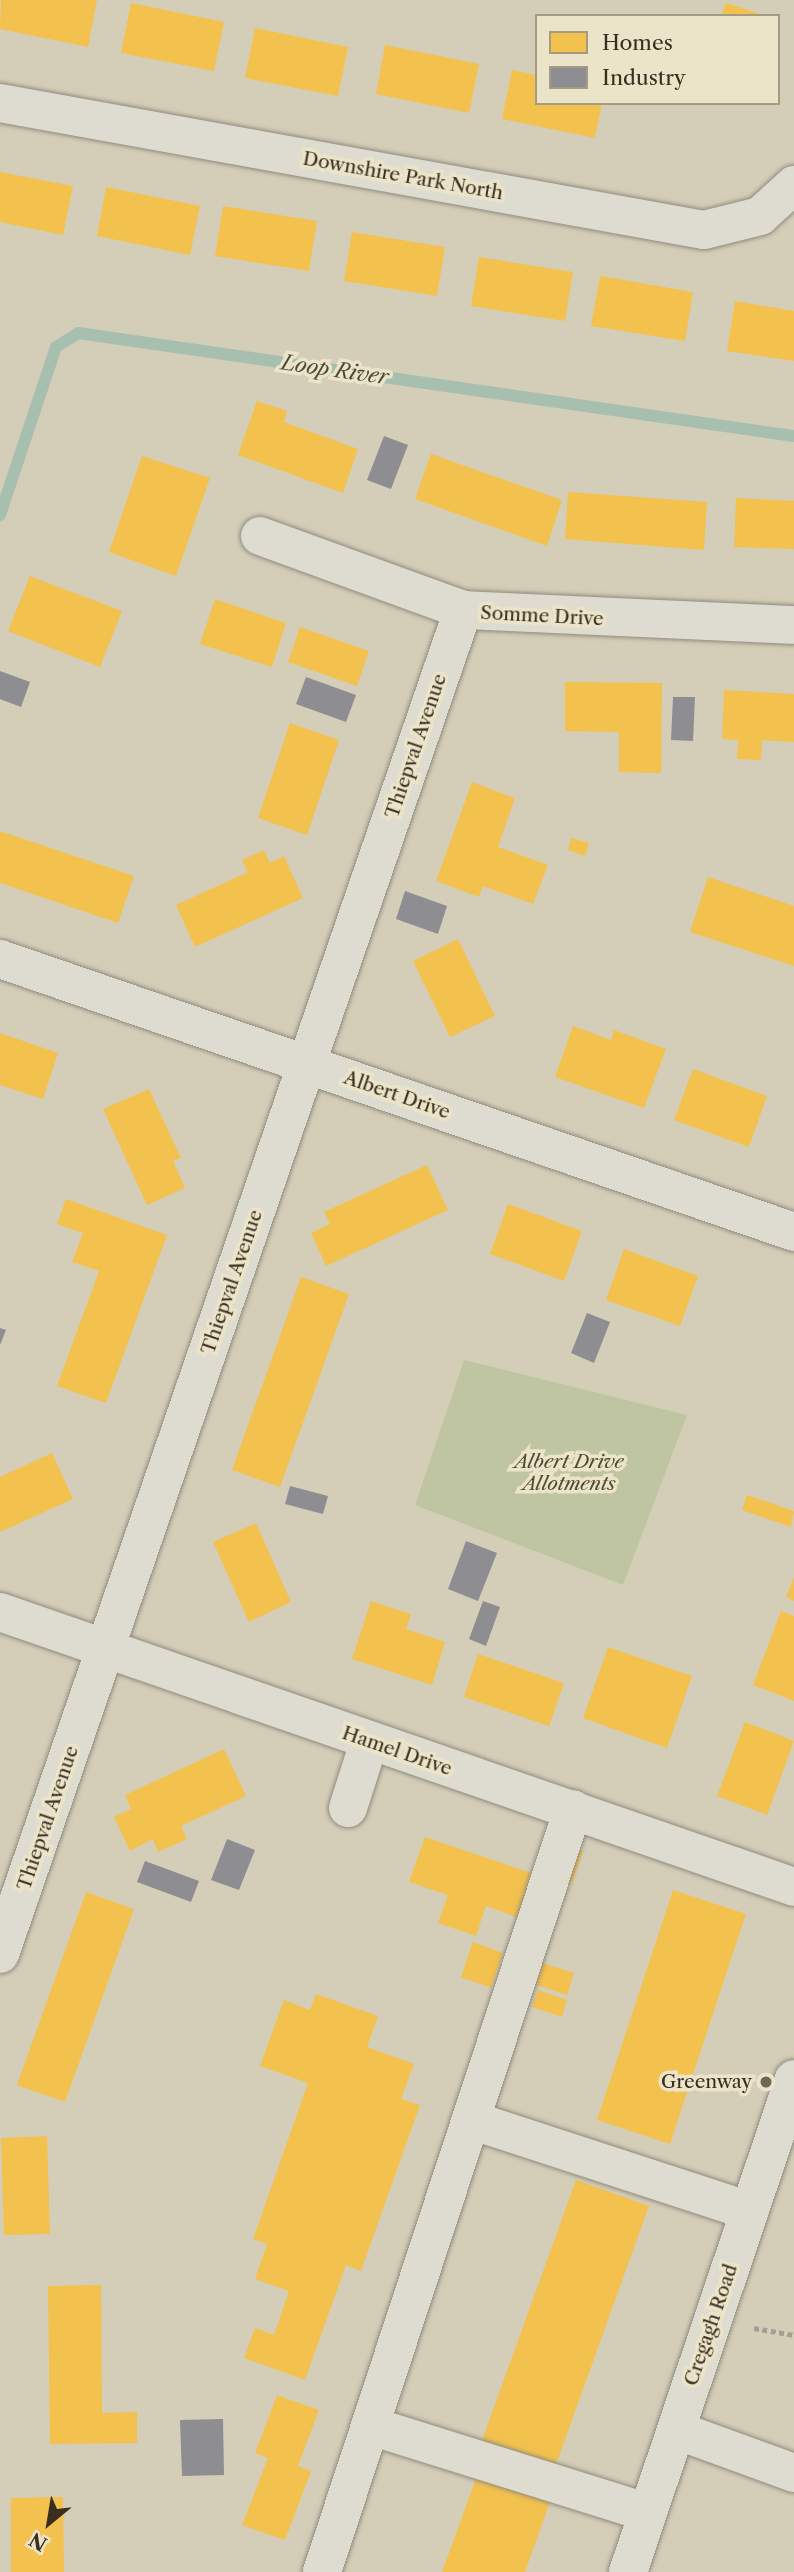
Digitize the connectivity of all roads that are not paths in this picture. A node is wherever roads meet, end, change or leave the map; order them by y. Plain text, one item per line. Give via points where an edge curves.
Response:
1 (0, 103) edge
2 (794, 185) edge
3 (260, 536) dead end
4 (463, 610) junction
5 (794, 625) edge
6 (0, 959) edge
7 (306, 1063) junction
8 (794, 1232) edge
9 (0, 1612) edge
10 (107, 1649) junction
11 (369, 1742) junction
12 (348, 1808) dead end
13 (573, 1809) junction
14 (794, 1887) edge
15 (0, 1954) edge
16 (794, 2078) edge
17 (471, 2120) junction
18 (750, 2211) junction
19 (371, 2426) junction
20 (676, 2430) junction
21 (794, 2473) edge
22 (648, 2513) junction
23 (322, 2572) edge
24 (628, 2572) edge

1 - 2 street, Downshire Park North via 704,230 761,216
3 - 4 street, Somme Drive
4 - 5 street, Somme Drive
4 - 7 street, Thiepval Avenue
6 - 7 street, Albert Drive
7 - 8 street, Albert Drive
7 - 10 street, Thiepval Avenue
9 - 10 street, Hamel Drive
10 - 11 street, Hamel Drive
10 - 15 street, Thiepval Avenue
11 - 12 street
11 - 13 street, Hamel Drive
13 - 14 street, Hamel Drive
13 - 17 street
16 - 18 street, Cregagh Road
17 - 18 street
17 - 19 street
18 - 20 street, Cregagh Road
19 - 22 street
19 - 23 street
20 - 21 street
20 - 22 street, Cregagh Road
22 - 24 street, Cregagh Road

